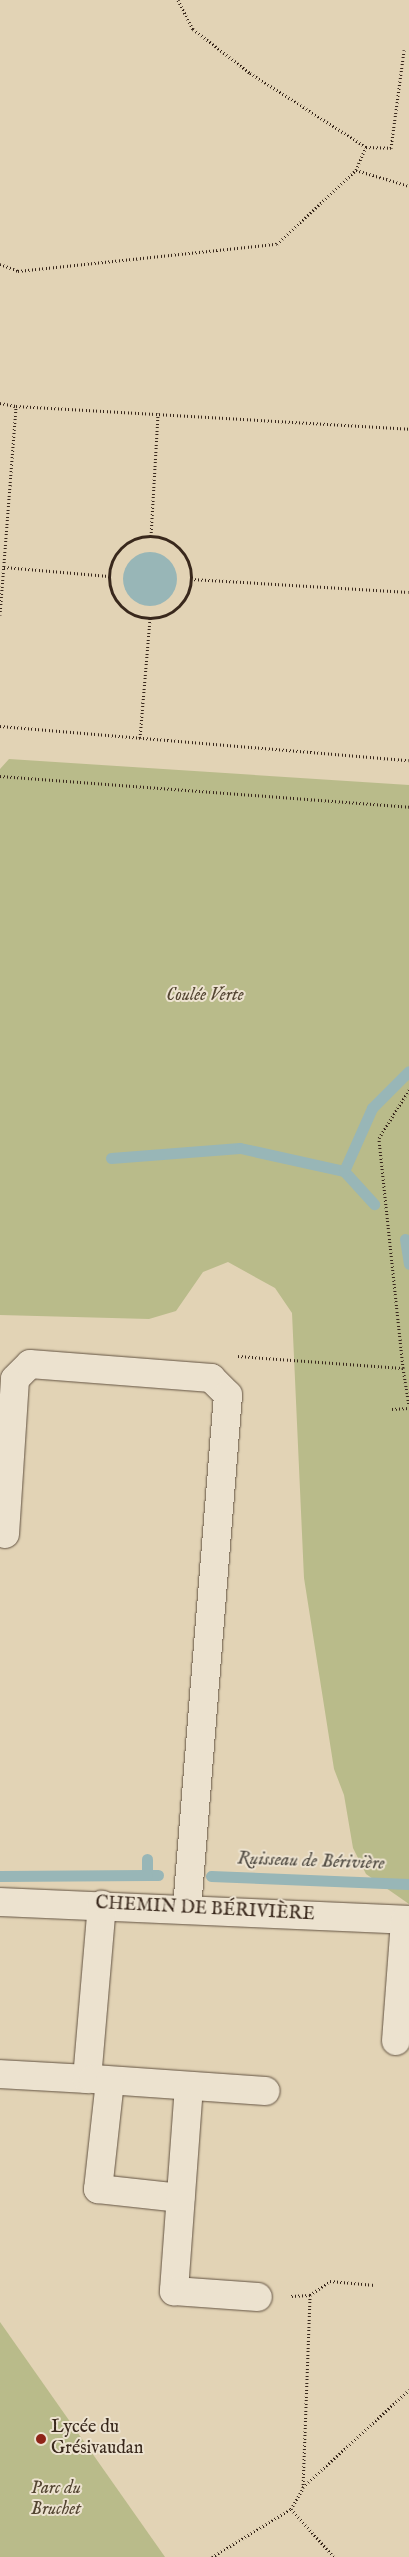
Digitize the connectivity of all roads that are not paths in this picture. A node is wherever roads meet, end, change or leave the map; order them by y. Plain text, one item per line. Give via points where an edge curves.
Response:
1 (6, 1534) dead end
2 (0, 1902) edge
3 (102, 1905) junction
4 (187, 1908) junction
5 (407, 1920) edge
6 (396, 2041) dead end
7 (0, 2074) edge
8 (99, 2080) junction
9 (189, 2086) junction
10 (266, 2091) dead end
11 (181, 2198) junction
12 (258, 2298) road end

1 - 4 street via 15,1379 30,1364 211,1378 228,1395
2 - 3 street, CHEMIN DE BÉRIVIÈRE
3 - 4 street, CHEMIN DE BÉRIVIÈRE
3 - 8 street
4 - 5 street, CHEMIN DE BÉRIVIÈRE
5 - 6 street
7 - 8 street
8 - 9 street
8 - 11 street via 98,2189
9 - 10 street
9 - 11 street
11 - 12 street via 174,2292

